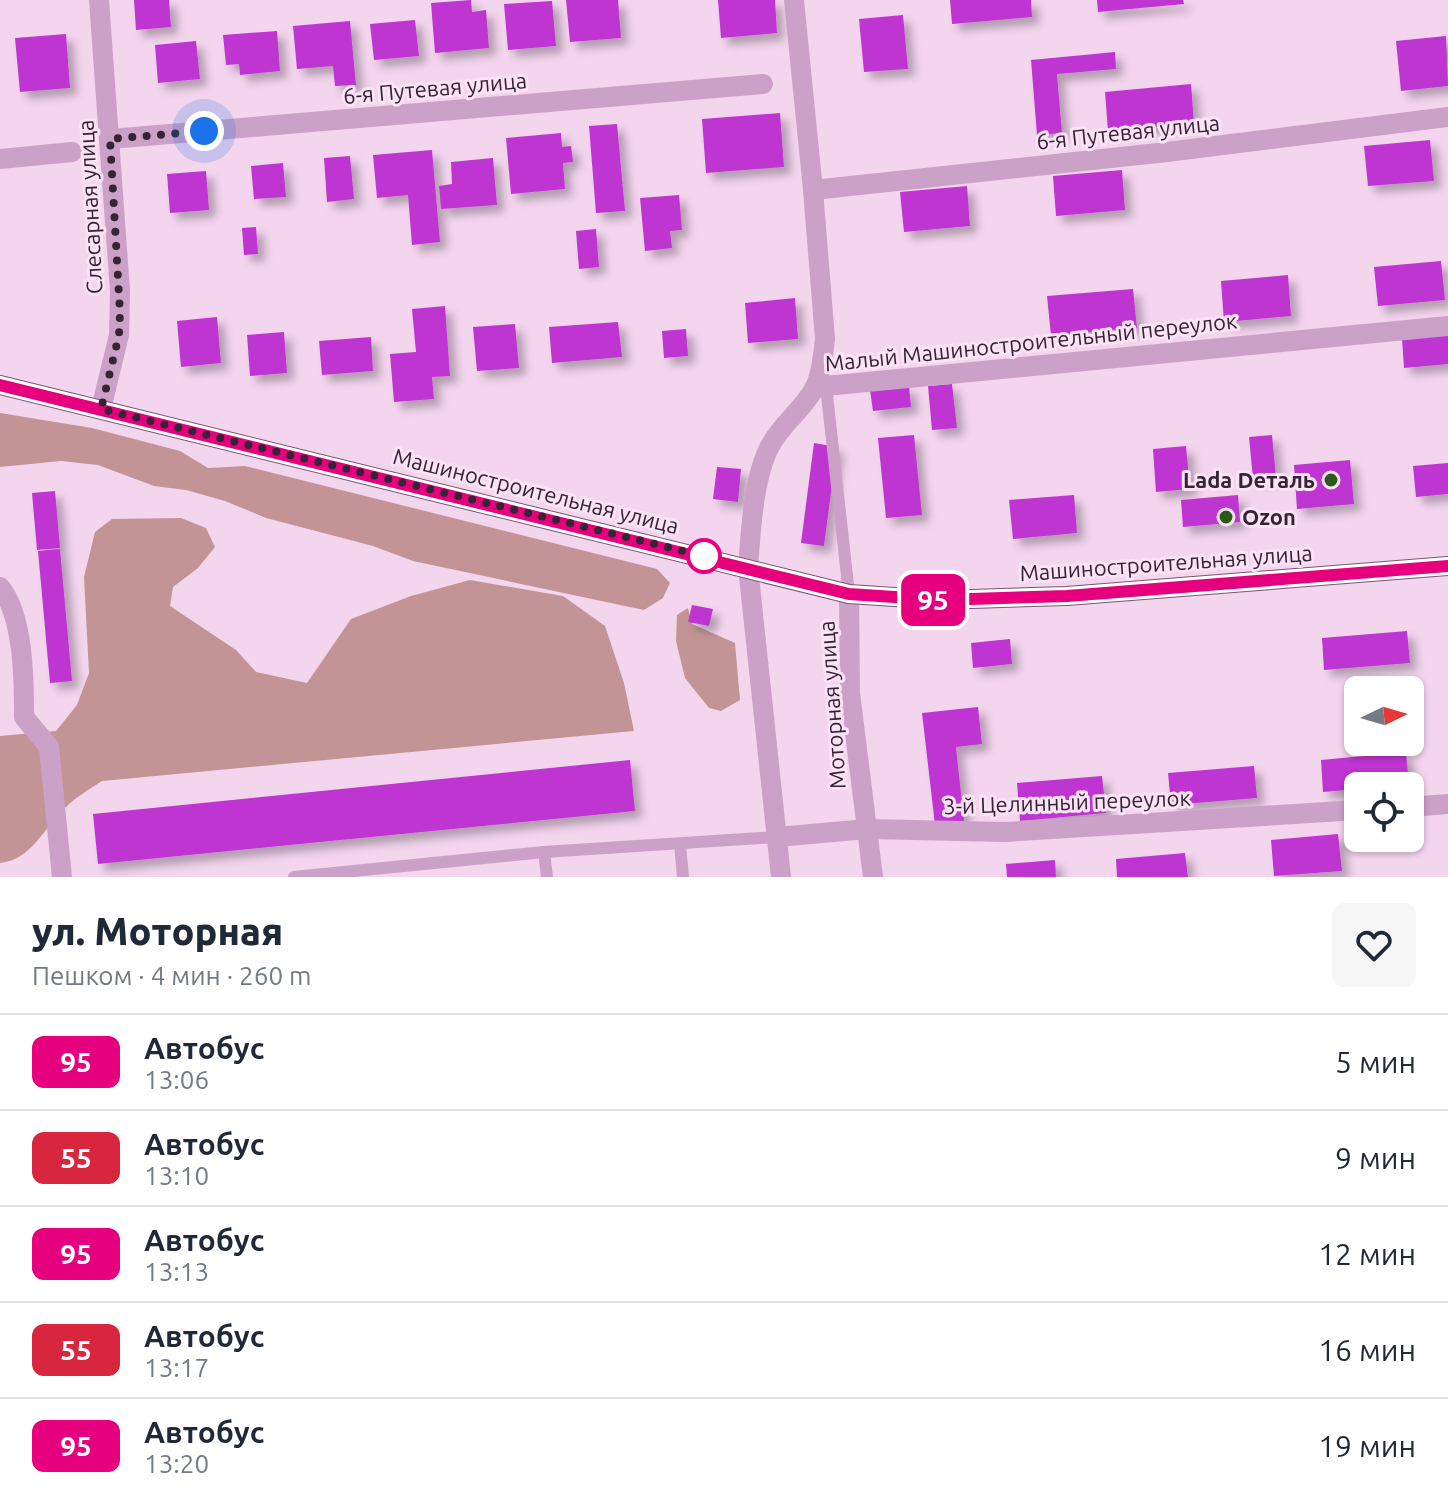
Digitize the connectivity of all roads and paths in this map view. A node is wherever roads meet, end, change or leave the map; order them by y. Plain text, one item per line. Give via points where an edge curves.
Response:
1 (99, 0) edge
2 (794, 0) edge
3 (763, 84) dead end
4 (1448, 117) edge
5 (110, 139) junction
6 (72, 152) dead end
7 (0, 159) edge
8 (813, 190) junction
9 (1448, 326) edge
10 (0, 385) edge
11 (821, 386) junction
12 (101, 409) junction
13 (1448, 566) edge
14 (748, 567) junction
15 (0, 587) edge
16 (849, 594) junction
17 (1448, 804) edge
18 (1424, 806) edge
19 (1344, 811) edge
20 (867, 829) junction
21 (777, 837) junction
22 (680, 844) junction
23 (544, 852) junction
24 (62, 877) edge
25 (294, 877) edge
26 (547, 877) edge
27 (683, 877) edge
28 (781, 877) edge
29 (873, 877) edge

1 - 5 street, Слесарная улица
2 - 8 street, Моторная улица
3 - 5 street, 6-я Путевая улица
4 - 8 street, 6-я Путевая улица
5 - 12 street, Слесарная улица via 120,306 119,335
6 - 7 street
8 - 11 street, Моторная улица via 825,339
9 - 11 street, Малый Машиностроительный переулок
10 - 12 main road, Машиностроительная улица
11 - 14 street, Малый Машиностроительный переулок via 770,446
11 - 16 lane, Моторная улица
12 - 14 main road, Машиностроительная улица
13 - 16 main road, Машиностроительная улица via 1067,596 940,600
14 - 16 main road, Машиностроительная улица
14 - 21 street
15 - 24 street via 14,622 24,675 24,717 49,747
16 - 20 street, Моторная улица via 850,693
17 - 18 street
19 - 20 street, 3-й Целинный переулок via 1005,832
20 - 21 street, 3-й Целинный переулок
20 - 29 street, Моторная улица
21 - 22 lane
21 - 28 street
22 - 23 lane
22 - 27 lane
23 - 25 lane
23 - 26 lane

